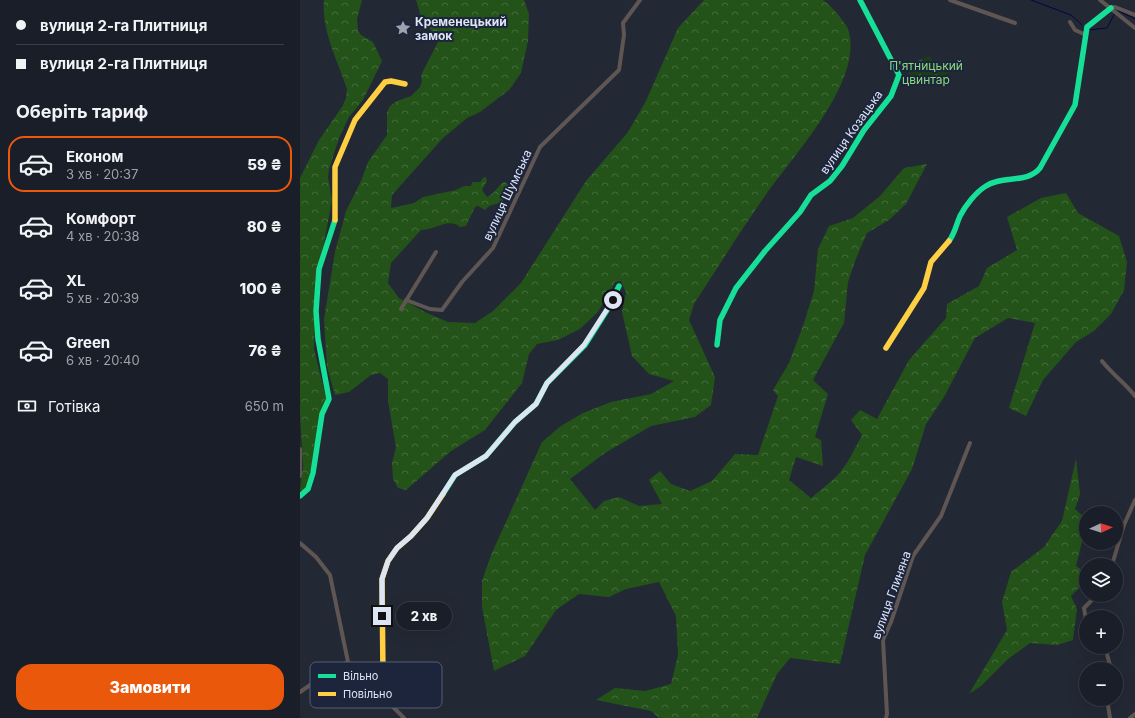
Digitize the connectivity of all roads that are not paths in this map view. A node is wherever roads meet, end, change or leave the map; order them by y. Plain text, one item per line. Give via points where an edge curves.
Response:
1 (640, 0) edge
2 (860, 0) edge
3 (950, 0) edge
4 (1100, 0) edge
5 (1113, 10) junction
6 (1135, 15) edge
7 (1070, 22) dead end
8 (1015, 23) dead end
9 (1135, 28) edge
10 (1086, 35) junction
11 (406, 84) dead end
12 (436, 252) dead end
13 (619, 286) dead end
14 (406, 300) junction
15 (401, 308) dead end
16 (717, 345) dead end
17 (886, 348) dead end
18 (1102, 361) dead end
19 (1135, 396) edge
20 (970, 443) dead end
21 (300, 448) edge
22 (300, 476) edge
23 (300, 496) edge
24 (1135, 500) edge
25 (300, 543) edge
26 (1114, 558) edge
27 (1090, 602) edge
28 (1084, 610) edge
29 (348, 662) edge
30 (383, 662) edge
31 (310, 685) edge
32 (300, 692) edge
33 (1108, 706) edge
34 (395, 708) edge
35 (1135, 714) edge
36 (404, 718) edge
37 (886, 718) edge
38 (1110, 718) edge
39 (1130, 718) edge

1 - 14 street, вулиця Шумська via 623,23 624,35 619,70 540,147 493,248 462,282 442,310 430,309
2 - 16 street, вулиця Козацька via 898,70 890,96 830,181 811,195 736,288 720,320
3 - 8 street
4 - 5 street
5 - 6 street via 1115,7
5 - 9 street
5 - 10 street via 1087,28
7 - 10 street via 1074,30
10 - 17 street via 1075,105 1040,168 1036,173 1026,177 995,181 985,186 968,204 960,216 954,234 931,262 924,288
11 - 23 street via 385,82 364,106 348,133 336,167 334,225 319,269 316,311 318,339 329,399 322,414 313,473 308,489
12 - 14 street
13 - 30 street via 609,307 584,345 547,383 536,404 515,422 486,456 455,475 427,518 397,548 388,561 382,579
14 - 15 street
18 - 19 street
20 - 37 street, вулиця Глиняна via 941,516 913,556 883,640
21 - 22 street
24 - 26 street
25 - 29 street via 316,557 330,575
27 - 28 street
31 - 32 street
33 - 38 street
34 - 36 street
35 - 39 street

